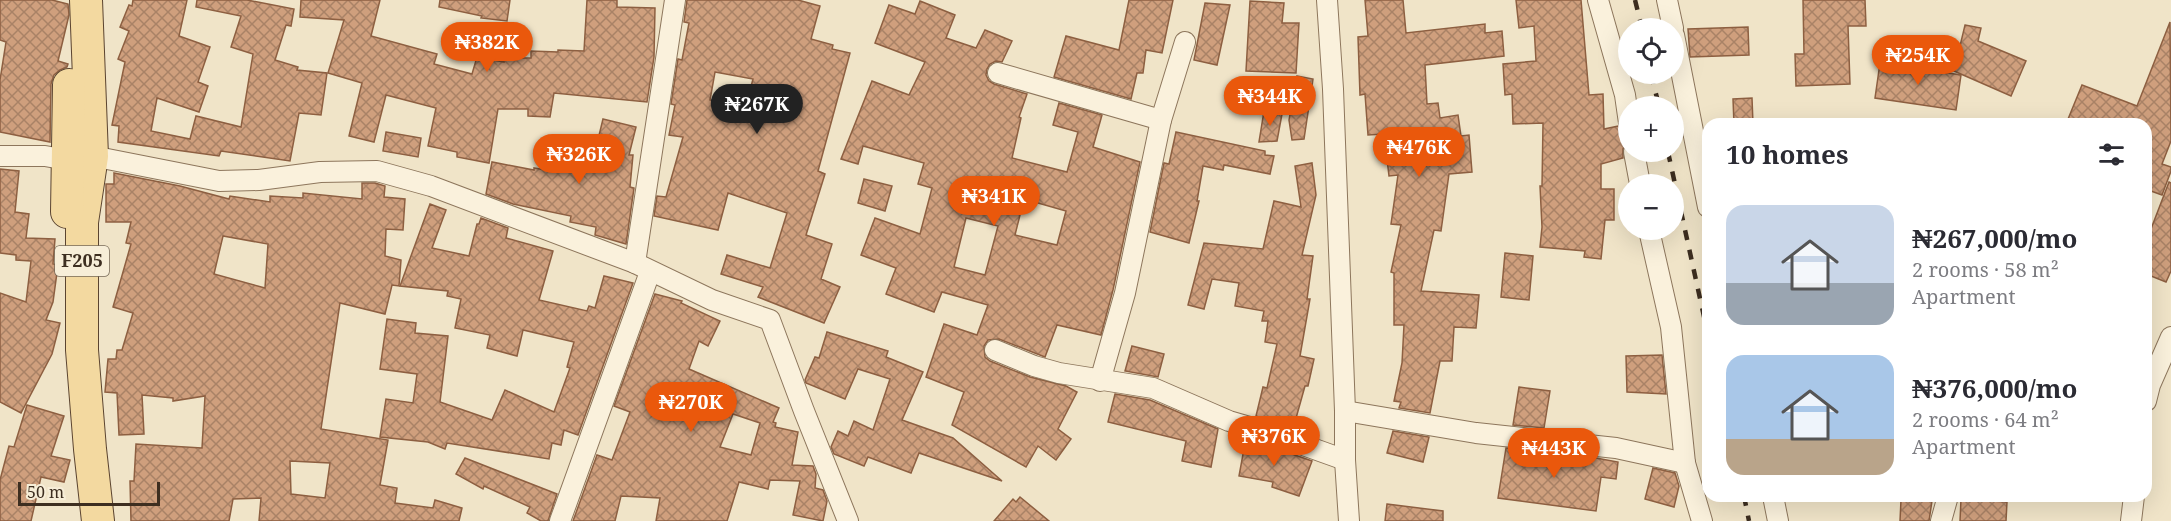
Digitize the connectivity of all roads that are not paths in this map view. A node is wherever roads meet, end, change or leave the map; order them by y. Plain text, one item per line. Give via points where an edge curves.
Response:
1 (71, 0) edge
2 (86, 0) edge
3 (675, 0) edge
4 (1327, 0) edge
5 (1598, 0) edge
6 (1667, 0) edge
7 (1671, 18) edge
8 (1185, 42) dead end
9 (998, 73) dead end
10 (1684, 84) edge
11 (1626, 96) edge
12 (1161, 120) junction
13 (0, 156) edge
14 (79, 158) junction
15 (1702, 177) edge
16 (1651, 240) edge
17 (642, 268) junction
18 (2171, 337) edge
19 (995, 350) dead end
20 (2152, 371) edge
21 (1101, 381) junction
22 (1345, 411) junction
23 (1345, 460) junction
24 (1684, 463) junction
25 (1774, 502) edge
26 (1946, 502) edge
27 (2133, 502) edge
28 (80, 521) edge
29 (98, 521) edge
30 (560, 521) edge
31 (848, 521) edge
32 (1349, 521) edge
33 (1702, 521) edge
34 (1778, 521) edge
35 (1941, 521) edge
36 (2131, 521) edge

1 - 14 main road, F205
2 - 14 main road, F205
3 - 17 street
4 - 22 street
5 - 11 street
6 - 7 street
8 - 12 street
9 - 12 street
10 - 15 street
12 - 21 street via 1125,293
13 - 14 street
14 - 17 street via 219,181 377,171 431,186
14 - 28 main road, F205 via 65,370
14 - 29 main road, F205 via 82,350
16 - 24 street via 1671,327
17 - 30 street
17 - 31 street via 712,300 770,320
18 - 20 street
19 - 21 street via 1050,370
21 - 23 street via 1153,388 1229,421
22 - 23 street
22 - 24 street via 1476,433 1616,448
23 - 32 street
24 - 33 street
25 - 34 street
26 - 35 street
27 - 36 street

